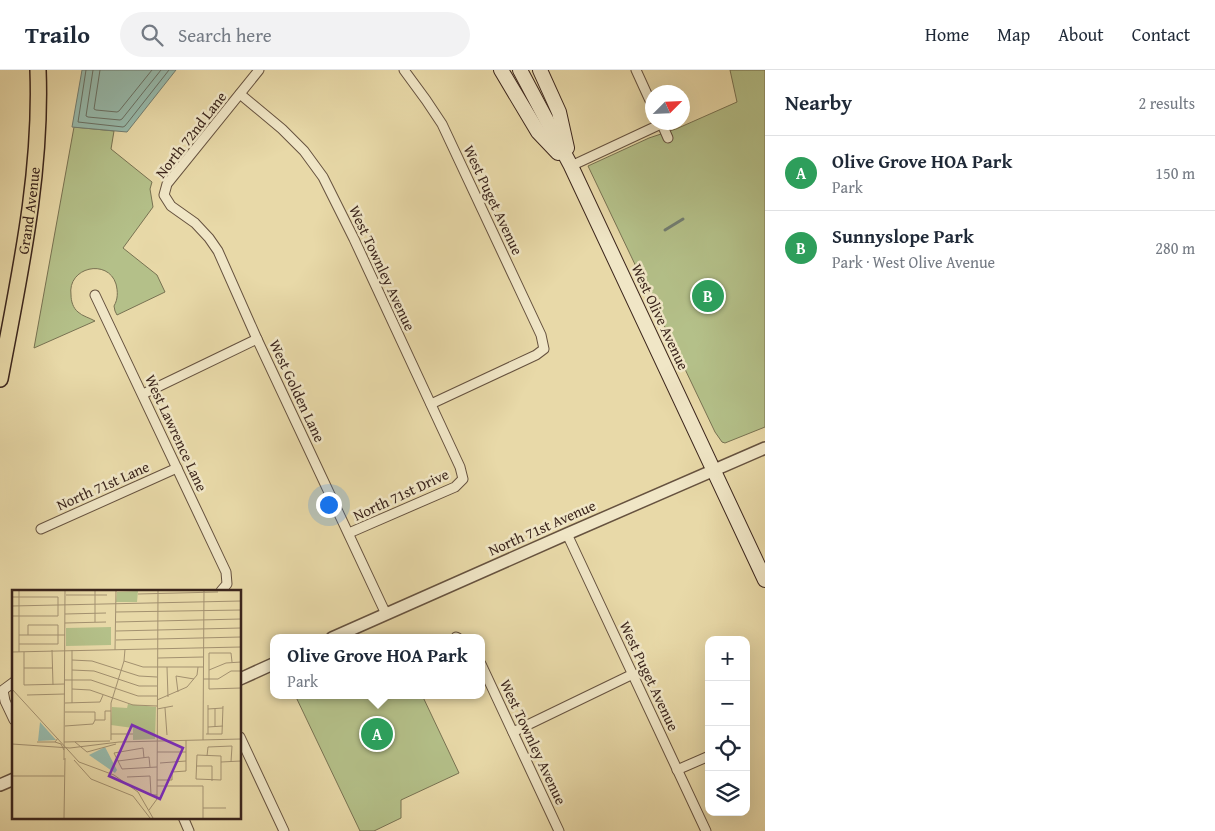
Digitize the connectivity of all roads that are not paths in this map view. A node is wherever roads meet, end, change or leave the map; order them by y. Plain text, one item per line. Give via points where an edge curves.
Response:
1 (38, 70) edge
2 (259, 70) edge
3 (404, 70) edge
4 (501, 70) edge
5 (520, 70) edge
6 (540, 70) edge
7 (636, 70) edge
8 (645, 90) edge
9 (240, 94) junction
10 (646, 130) edge
11 (664, 130) edge
12 (668, 138) dead end
13 (571, 166) junction
14 (164, 195) joint
15 (95, 295) dead end
16 (257, 339) junction
17 (0, 379) edge
18 (143, 394) junction
19 (431, 404) junction
20 (765, 448) edge
21 (177, 468) junction
22 (714, 470) junction
23 (463, 480) joint
24 (41, 529) dead end
25 (349, 534) junction
26 (567, 534) junction
27 (765, 580) edge
28 (224, 587) edge
29 (386, 614) junction
30 (341, 634) edge
31 (270, 665) edge
32 (485, 672) edge
33 (633, 674) junction
34 (241, 678) edge
35 (12, 683) edge
36 (12, 716) edge
37 (513, 732) junction
38 (241, 739) edge
39 (705, 758) edge
40 (677, 770) junction
41 (12, 780) edge
42 (0, 785) edge
43 (183, 818) edge
44 (189, 831) edge
45 (284, 831) edge
46 (559, 831) edge
47 (706, 831) edge

1 - 17 highway, Grand Avenue via 36,160 26,237
2 - 9 street, North 72nd Lane
3 - 19 street, West Puget Avenue via 442,124 541,335 544,349
4 - 13 main road via 538,132
5 - 13 main road, West Olive Avenue
6 - 13 main road via 559,112
7 - 8 street
9 - 14 street, North 72nd Lane via 168,184
9 - 19 street, West Townley Avenue via 304,151 323,177
10 - 13 street
11 - 12 street
13 - 22 main road, West Olive Avenue
14 - 16 street, West Golden Lane via 171,206 195,223 218,251
15 - 18 street, West Lawrence Lane
16 - 18 street
16 - 25 street, West Golden Lane
18 - 21 street, West Lawrence Lane
19 - 23 street, West Townley Avenue
20 - 22 street, North 71st Avenue
21 - 24 street, North 71st Lane
21 - 28 street, West Lawrence Lane via 226,572
22 - 26 street, North 71st Avenue
22 - 27 main road, West Olive Avenue
23 - 25 street, North 71st Drive via 455,487
25 - 29 street, West Golden Lane
26 - 29 street, North 71st Avenue
26 - 33 street, West Puget Avenue
29 - 30 street, North 71st Avenue
31 - 34 street
32 - 37 street, West Townley Avenue
33 - 37 street
33 - 40 street, West Puget Avenue
35 - 36 street via 3,690
37 - 46 street, West Townley Avenue
38 - 45 street
39 - 40 street
40 - 47 street, West Puget Avenue
41 - 42 street
43 - 44 street

